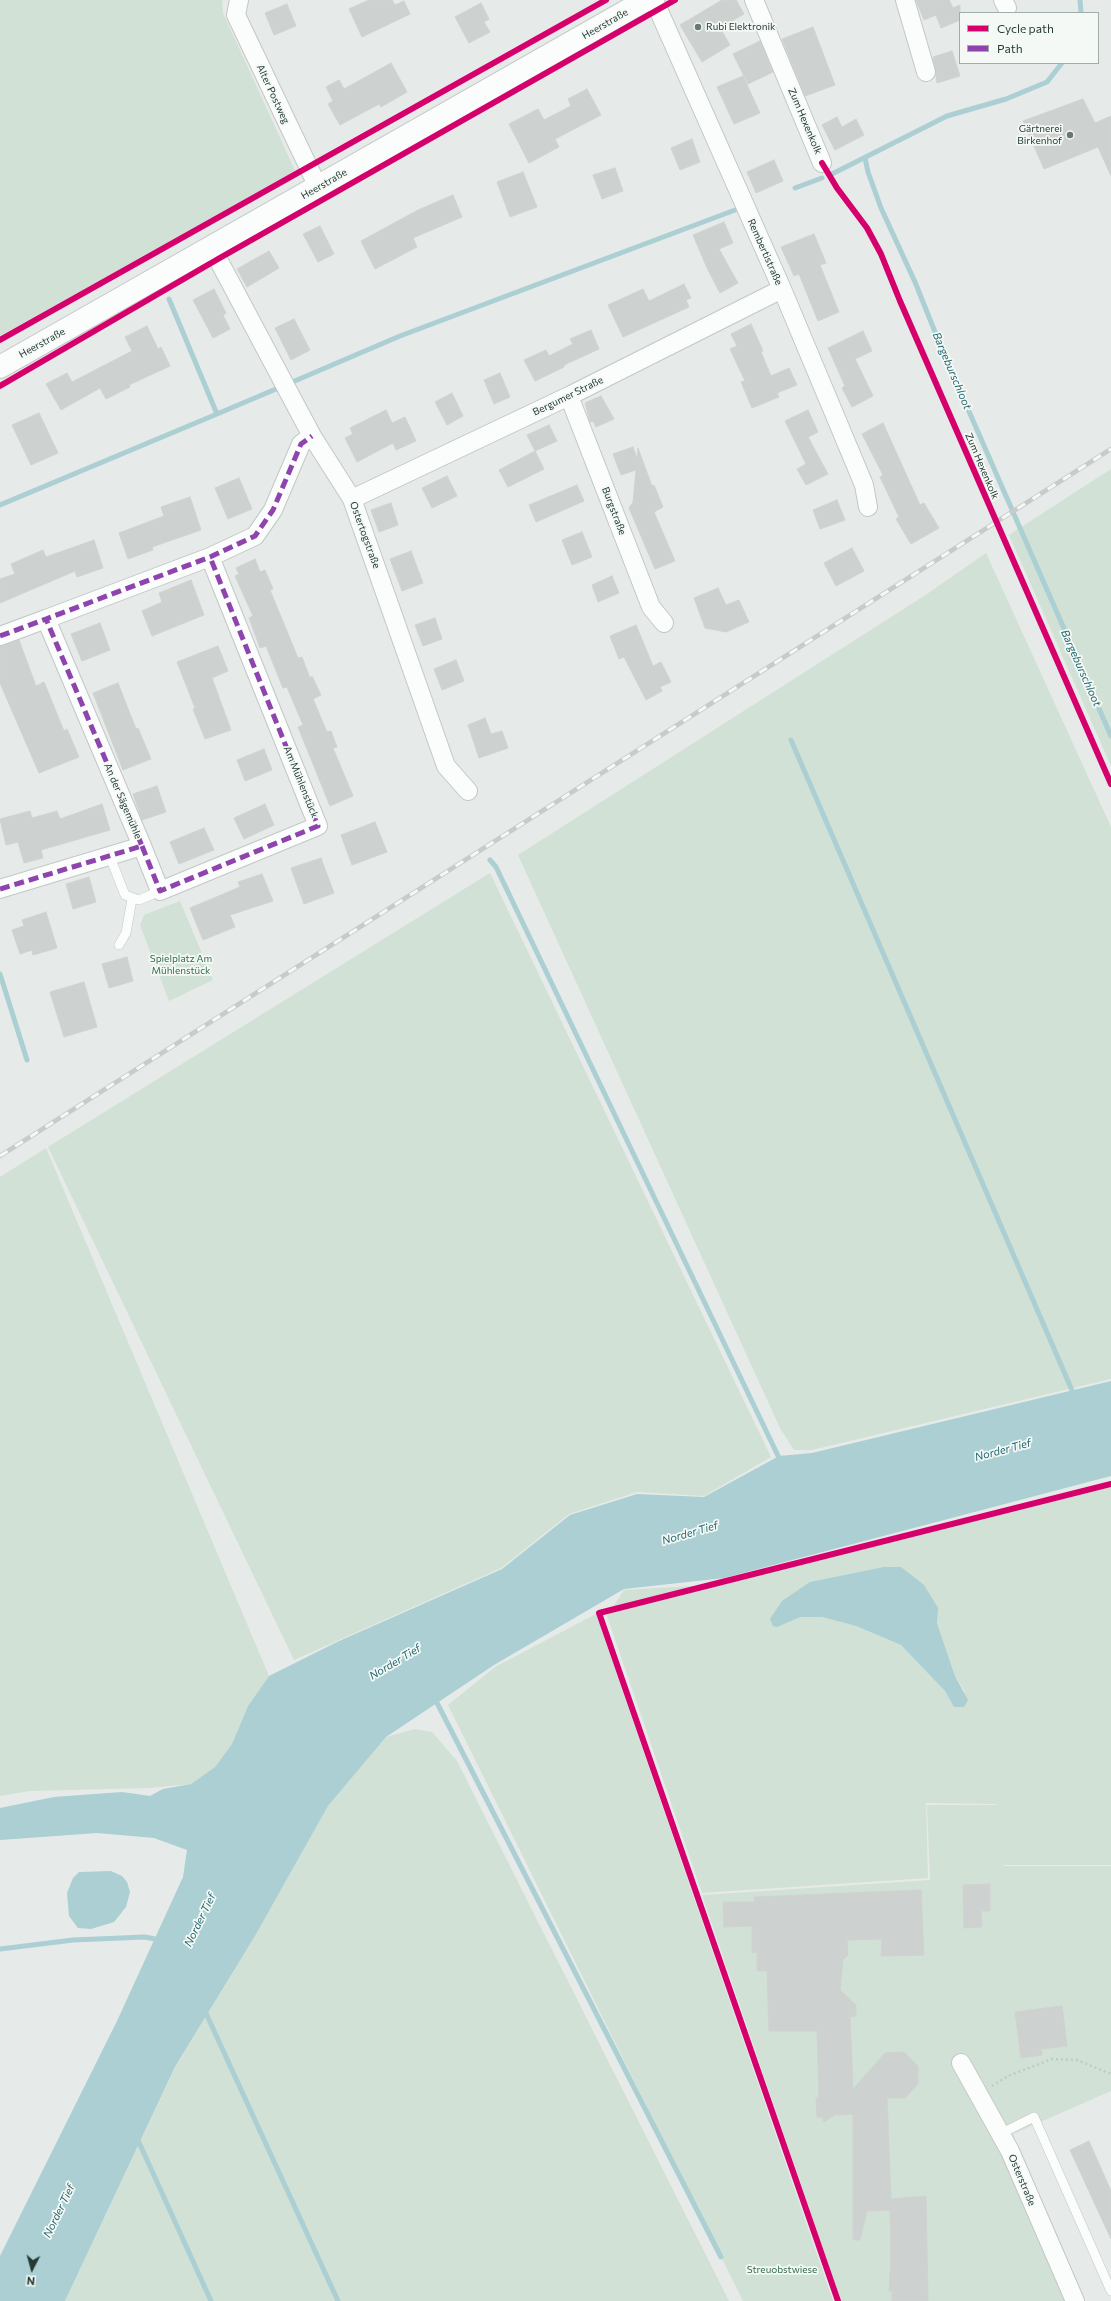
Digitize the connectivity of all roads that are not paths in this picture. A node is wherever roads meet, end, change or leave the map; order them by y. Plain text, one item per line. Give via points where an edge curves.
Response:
1 (239, 0) edge
2 (646, 0) edge
3 (654, 0) edge
4 (754, 0) edge
5 (905, 0) edge
6 (926, 72) dead end
7 (822, 163) dead end
8 (318, 187) junction
9 (212, 248) junction
10 (782, 289) junction
11 (0, 367) edge
12 (569, 396) junction
13 (312, 436) junction
14 (352, 499) junction
15 (868, 508) dead end
16 (210, 557) junction
17 (46, 619) junction
18 (664, 624) dead end
19 (0, 636) edge
20 (468, 791) dead end
21 (142, 846) junction
22 (110, 857) junction
23 (0, 889) edge
24 (160, 892) junction
25 (132, 899) junction
26 (119, 945) dead end
27 (961, 2063) dead end
28 (1000, 2134) junction
29 (1111, 2291) edge
30 (1074, 2301) edge

1 - 8 street, Alter Postweg via 236,15
2 - 8 street, Heerstraße
3 - 10 street, Rembertistraße
4 - 7 street, Zum Hexenkolk
5 - 6 street
8 - 9 street, Heerstraße
9 - 11 street, Heerstraße
9 - 13 street, Ostertogstraße
10 - 12 street, Bergumer Straße
10 - 15 street, Rembertistraße via 864,485
12 - 14 street, Bergumer Straße
12 - 18 street, Burgstraße via 651,607
13 - 14 street, Ostertogstraße
13 - 16 street via 301,444 273,510 255,536
14 - 20 street, Ostertogstraße via 446,766
16 - 17 street
16 - 24 street, Am Mühlenstück via 318,826
17 - 19 street
17 - 21 street, An der Sägemühle
21 - 22 street, An der Sägemühle
21 - 24 street
22 - 23 street, An der Sägemühle
22 - 25 lane via 125,895
24 - 25 lane via 138,900
25 - 26 lane via 126,932
27 - 28 street, Osterstraße
28 - 29 lane via 1034,2117
28 - 30 street, Osterstraße

